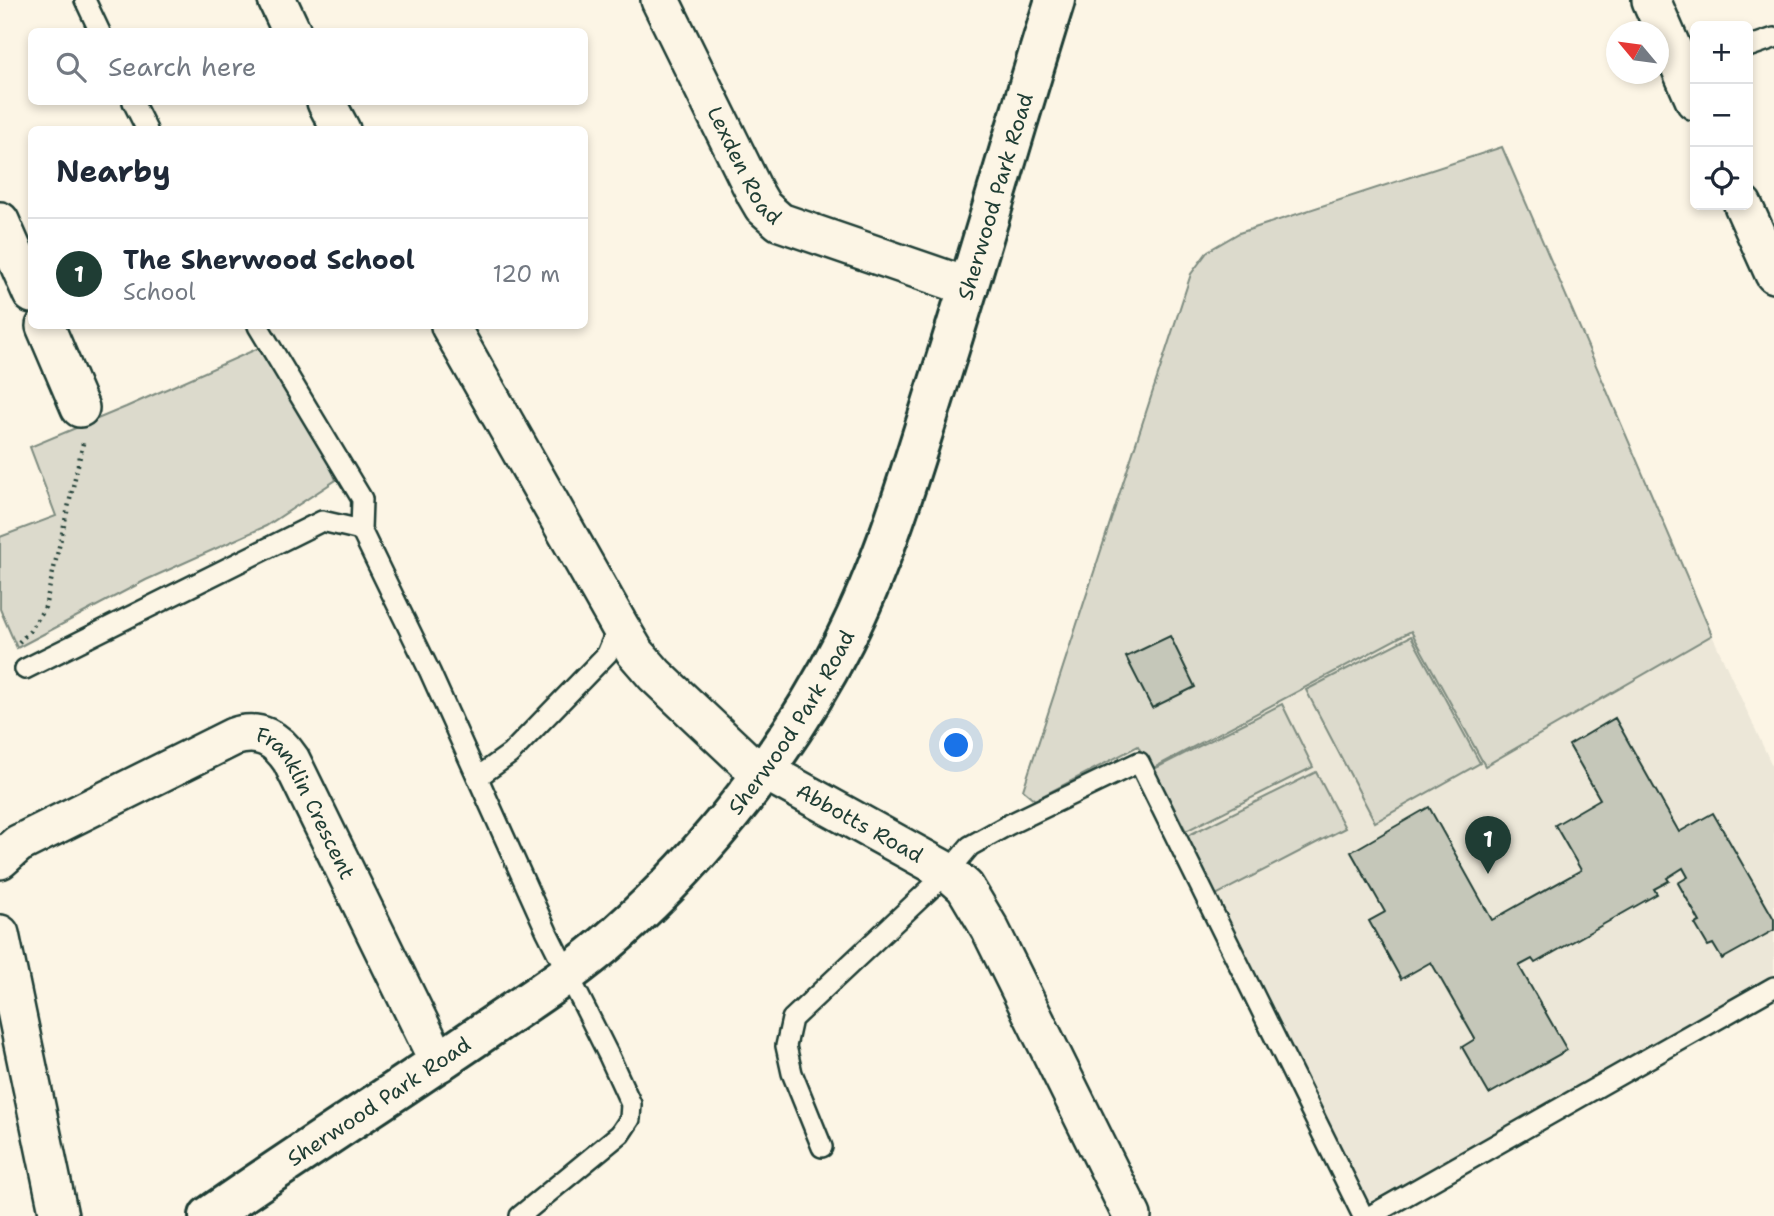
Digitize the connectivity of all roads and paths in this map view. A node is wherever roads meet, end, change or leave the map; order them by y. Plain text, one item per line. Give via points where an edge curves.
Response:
1 (85, 0) edge
2 (277, 0) edge
3 (660, 0) edge
4 (1055, 0) edge
5 (1651, 0) edge
6 (98, 28) edge
7 (290, 28) edge
8 (1774, 38) edge
9 (1753, 45) edge
10 (1690, 78) edge
11 (134, 105) edge
12 (328, 105) edge
13 (145, 126) edge
14 (339, 126) edge
15 (1745, 210) edge
16 (0, 221) edge
17 (1774, 274) edge
18 (28, 285) edge
19 (969, 287) junction
20 (46, 329) edge
21 (260, 329) edge
22 (452, 329) edge
23 (80, 408) joint
24 (360, 530) junction
25 (619, 625) junction
26 (9, 648) dead end
27 (25, 669) dead end
28 (763, 772) junction
29 (478, 777) junction
30 (0, 860) edge
31 (948, 872) junction
32 (0, 934) edge
33 (567, 973) junction
34 (1774, 987) edge
35 (439, 1063) junction
36 (822, 1147) dead end
37 (59, 1216) edge
38 (209, 1216) edge
39 (520, 1216) edge
40 (1132, 1216) edge
41 (1363, 1216) edge
42 (1370, 1216) edge

1 - 6 lane
2 - 7 street
3 - 19 street, Lexden Road via 756,195 771,215 807,233
4 - 19 street, Sherwood Park Road
5 - 10 street
8 - 9 lane
11 - 13 lane
12 - 14 street
15 - 17 street
16 - 18 street
19 - 28 street, Sherwood Park Road via 900,506 865,597 829,668
20 - 23 street
21 - 24 lane via 362,499
22 - 25 street, Abbotts Road
23 - 26 path via 85,436 45,607 30,631
24 - 27 lane via 322,521
24 - 29 lane
25 - 28 street, Abbotts Road via 655,676
25 - 29 lane via 607,654 510,754
28 - 31 street, Abbotts Road
28 - 33 street, Sherwood Park Road via 669,883 615,936
29 - 33 lane
30 - 35 street, Franklin Crescent via 18,844 233,737 250,733 271,738 291,760
31 - 36 lane via 792,1018 786,1046 792,1073
31 - 40 street, Abbotts Road via 965,887 990,929
31 - 41 lane via 970,846 1139,762
32 - 37 street
33 - 35 street, Sherwood Park Road
33 - 39 lane via 632,1111 620,1134
34 - 42 lane
35 - 38 street, Sherwood Park Road

